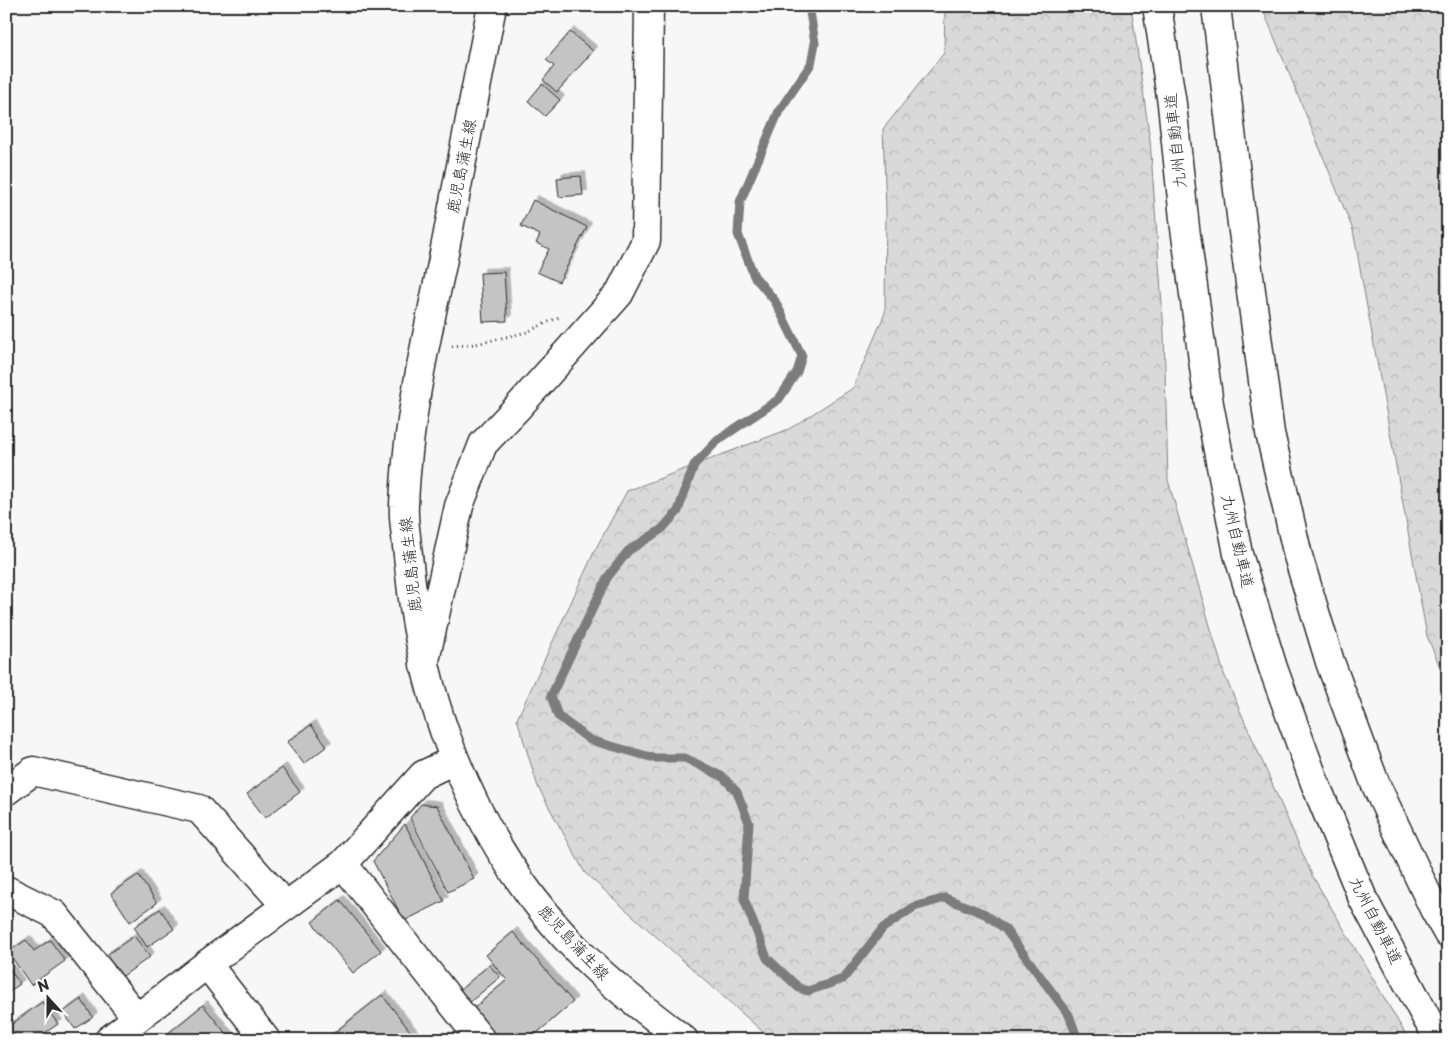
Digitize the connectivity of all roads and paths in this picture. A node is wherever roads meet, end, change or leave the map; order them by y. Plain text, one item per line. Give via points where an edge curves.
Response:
1 (492, 6) edge
2 (649, 6) edge
3 (1157, 6) edge
4 (1216, 6) edge
5 (560, 316) dead end
6 (424, 348) junction
7 (424, 667) junction
8 (454, 760) junction
9 (6, 791) edge
10 (343, 864) junction
11 (6, 890) edge
12 (286, 906) junction
13 (1448, 934) edge
14 (207, 964) junction
15 (137, 1018) junction
16 (109, 1040) edge
17 (266, 1040) edge
18 (481, 1040) edge
19 (684, 1040) edge
20 (1440, 1040) edge

1 - 6 main road, 鹿児島蒲生線
2 - 7 main road via 646,240 619,294 483,444 459,506
3 - 20 main road, 九州自動車道 via 1209,404 1238,554 1273,668 1318,792 1363,899
4 - 13 main road via 1270,433 1298,556 1330,662 1375,783
5 - 6 path via 526,332 476,344
6 - 7 main road, 鹿児島蒲生線 via 410,430 404,509 413,603
7 - 8 main road, 鹿児島蒲生線
8 - 10 main road via 423,774
8 - 19 main road, 鹿児島蒲生線 via 502,854 537,904 582,955 617,988
9 - 12 main road via 33,771 199,809
10 - 12 main road
10 - 18 main road
11 - 15 main road via 54,914
12 - 14 main road
14 - 15 main road
14 - 17 main road
15 - 16 main road

